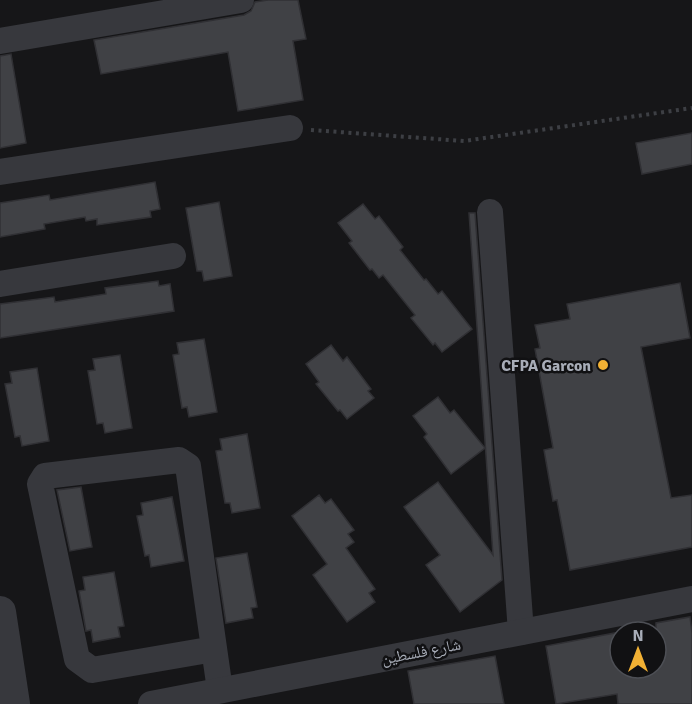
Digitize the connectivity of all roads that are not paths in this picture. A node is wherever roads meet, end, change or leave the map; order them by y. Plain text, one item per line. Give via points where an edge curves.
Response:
1 (241, 0) edge
2 (0, 41) edge
3 (290, 128) road end
4 (0, 172) edge
5 (490, 212) dead end
6 (173, 256) dead end
7 (0, 284) edge
8 (692, 599) edge
9 (0, 612) edge
10 (521, 632) junction
11 (214, 649) junction
12 (220, 690) junction
13 (14, 704) edge
14 (151, 704) edge

1 - 2 street
3 - 4 street
5 - 10 street
6 - 7 street
8 - 10 street, شارع فلسطين
9 - 13 street
10 - 12 street, شارع فلسطين
11 - 11 street via 188,466 180,460 45,476 40,484 77,659 92,670
11 - 12 street
12 - 14 street, شارع فلسطين

